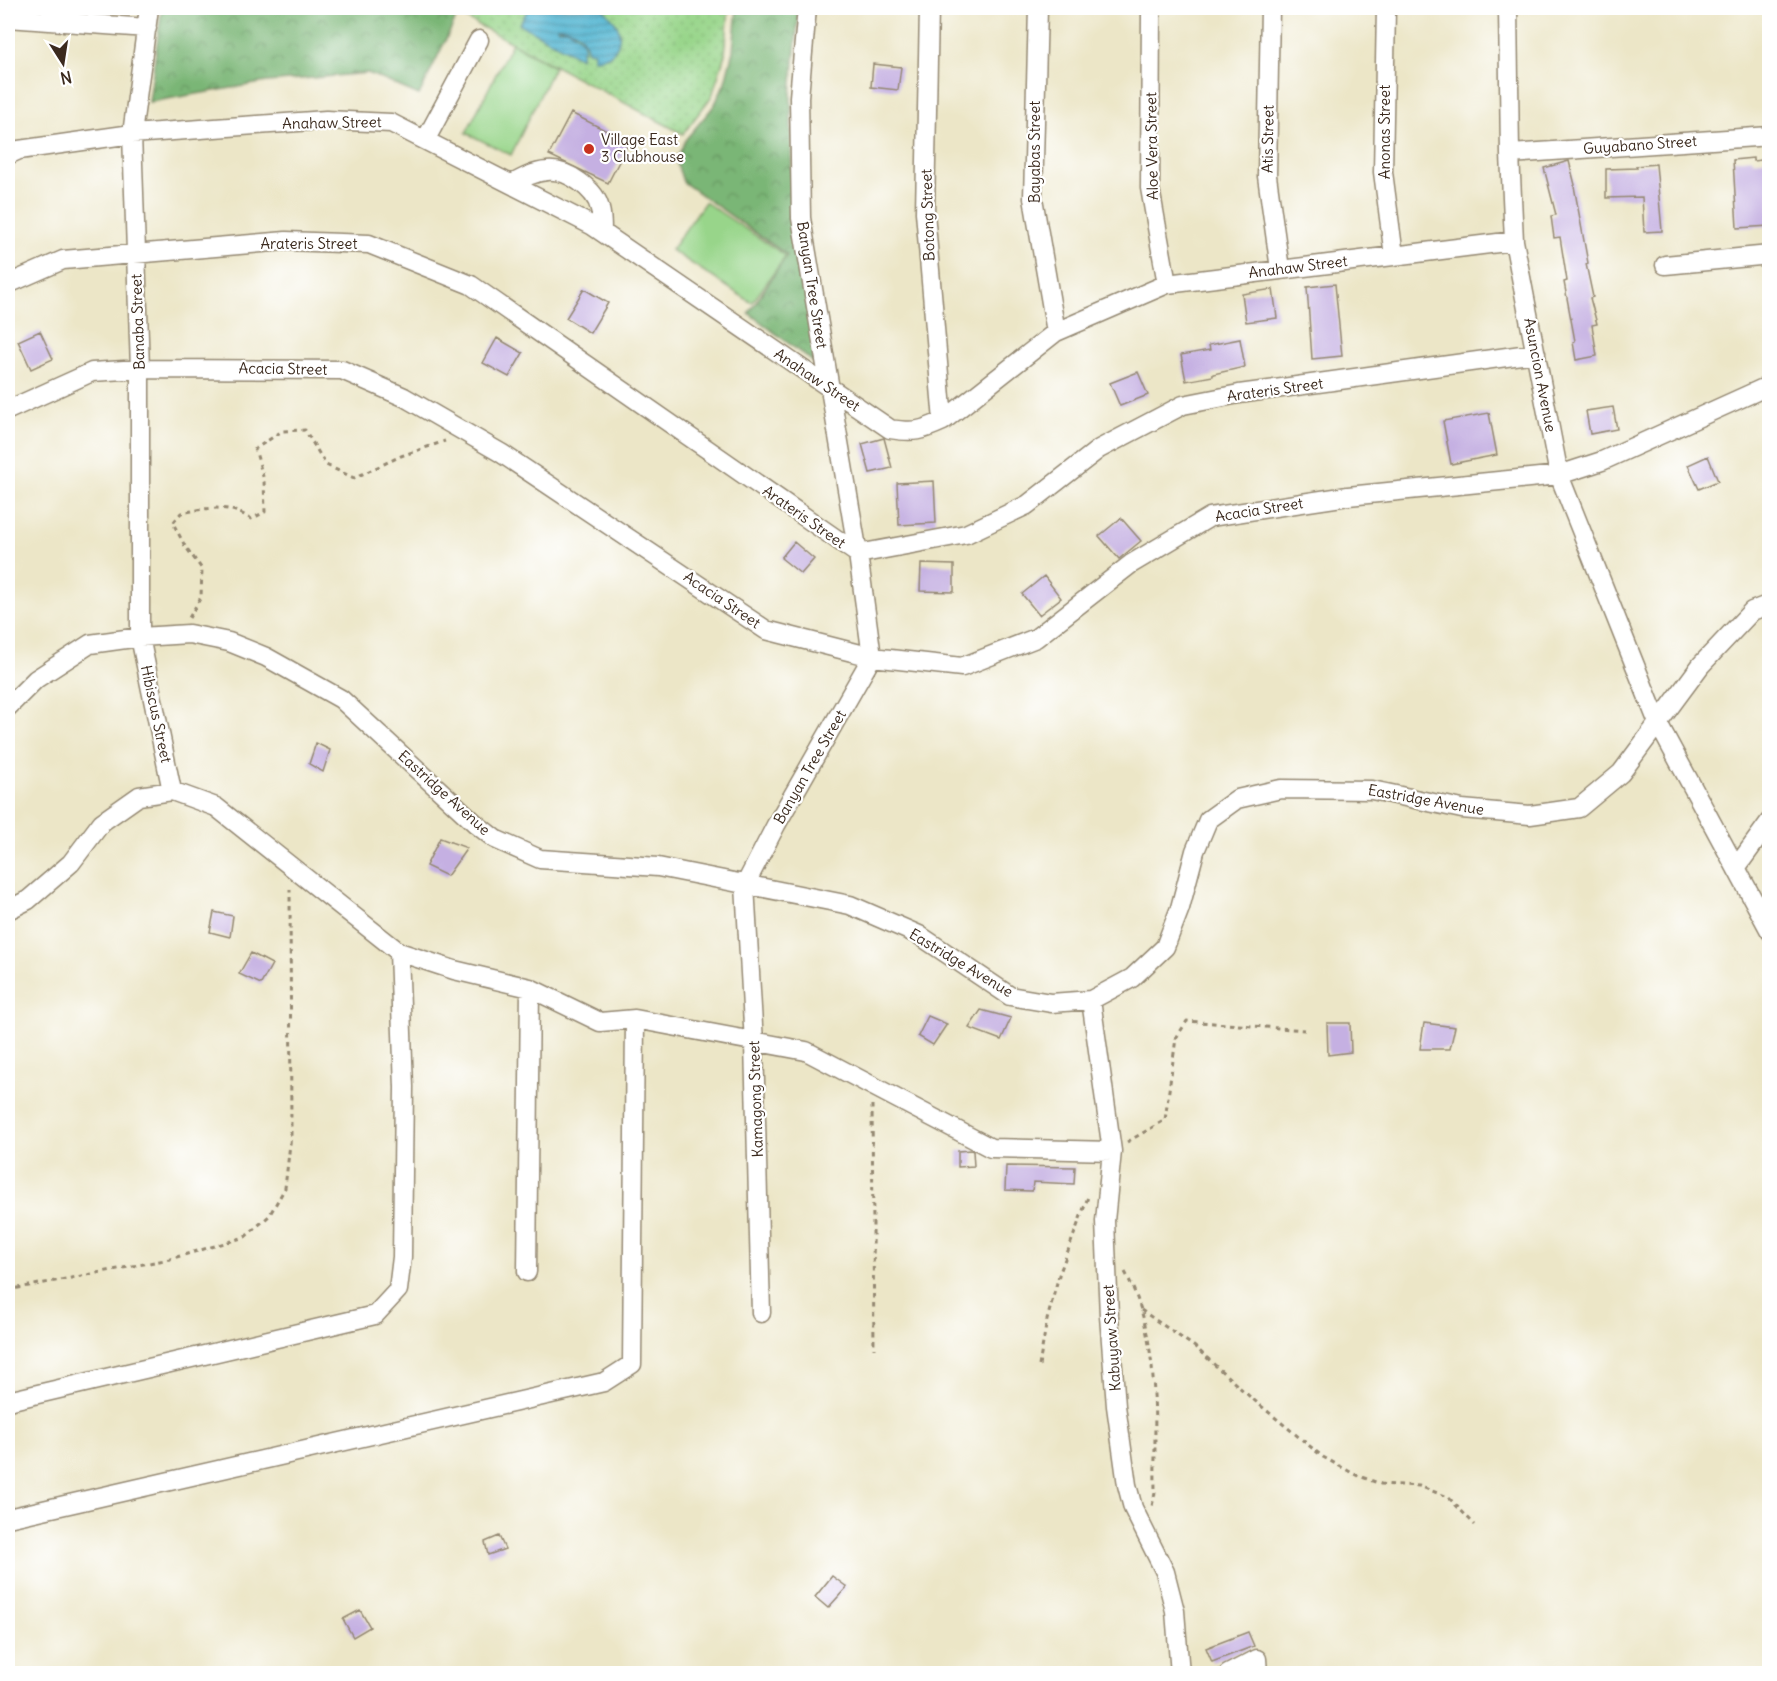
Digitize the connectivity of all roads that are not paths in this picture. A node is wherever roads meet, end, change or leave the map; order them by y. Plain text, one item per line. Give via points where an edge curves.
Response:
1 (149, 8) edge
2 (807, 8) edge
3 (928, 8) edge
4 (1038, 8) edge
5 (1151, 8) edge
6 (1270, 8) edge
7 (1386, 8) edge
8 (1508, 8) edge
9 (8, 18) edge
10 (147, 28) junction
11 (479, 39) dead end
12 (132, 134) junction
13 (1770, 136) edge
14 (426, 139) junction
15 (1510, 154) junction
16 (8, 155) edge
17 (512, 184) junction
18 (602, 232) junction
19 (1514, 241) junction
20 (136, 252) junction
21 (1770, 255) edge
22 (1394, 256) junction
23 (1665, 265) dead end
24 (1280, 269) junction
25 (8, 284) edge
26 (1167, 284) junction
27 (1056, 332) junction
28 (1536, 353) junction
29 (140, 369) junction
30 (1770, 385) edge
31 (829, 389) junction
32 (8, 410) edge
33 (943, 421) junction
34 (1559, 475) junction
35 (858, 554) junction
36 (1770, 604) edge
37 (140, 637) junction
38 (872, 657) junction
39 (8, 707) edge
40 (1658, 723) junction
41 (172, 791) junction
42 (1770, 820) edge
43 (1736, 868) junction
44 (745, 885) junction
45 (8, 910) edge
46 (1770, 931) edge
47 (399, 952) junction
48 (530, 988) junction
49 (1091, 1000) junction
50 (635, 1019) junction
51 (754, 1043) junction
52 (1112, 1151) junction
53 (526, 1272) dead end
54 (761, 1313) dead end
55 (8, 1401) edge
56 (8, 1518) edge
57 (1180, 1671) edge
58 (1228, 1674) edge
59 (1258, 1674) edge

1 - 10 street, Banaba Street
2 - 31 street, Banyan Tree Street via 799,97 801,218
3 - 33 street, Botong Street via 925,212
4 - 27 street, Bayabas Street via 1033,198
5 - 26 street, Aloe Vera Street via 1150,188
6 - 24 street, Atis Street via 1267,176
7 - 22 street, Anonas Street via 1383,172
8 - 15 street, Asuncion Avenue
9 - 10 street
10 - 12 street, Banaba Street
11 - 14 street
12 - 14 street, Anahaw Street via 327,120 391,123
12 - 16 street, Anahaw Street via 19,150
12 - 20 street, Banaba Street
13 - 15 street, Guyabano Street
14 - 17 street, Anahaw Street
15 - 19 street, Asuncion Avenue
17 - 18 street, Anahaw Street
17 - 18 street via 528,175 549,171 574,178 590,189 600,207
18 - 31 street, Anahaw Street
19 - 22 street, Anahaw Street
19 - 28 street, Asuncion Avenue
20 - 25 street, Arateris Street via 63,260
20 - 29 street, Banaba Street
20 - 35 street, Arateris Street via 286,241 369,244 471,285
21 - 23 street
22 - 24 street, Anahaw Street
24 - 26 street, Anahaw Street
26 - 27 street, Anahaw Street
27 - 33 street, Anahaw Street
28 - 34 street, Asuncion Avenue
28 - 35 street, Arateris Street via 1183,405 1099,449 1027,504 966,534
29 - 32 street, Acacia Street via 92,372
29 - 37 street, Banaba Street
29 - 38 street, Acacia Street via 342,370 404,397 501,453 766,630
30 - 34 street via 1602,461
31 - 33 street, Anahaw Street via 890,429 910,433
31 - 35 street, Banyan Tree Street
34 - 38 street, Acacia Street via 1348,496 1210,517 1131,564 1036,638 962,667
34 - 40 street, Asuncion Avenue
35 - 38 street, Banyan Tree Street
36 - 40 street, Eastridge Avenue via 1752,611 1701,665
37 - 39 street, Eastridge Avenue via 90,644 36,679
37 - 41 street, Hibiscus Street
37 - 44 street, Eastridge Avenue via 189,634 229,642 266,657 341,699 476,824 495,839 540,859 658,867
38 - 44 street, Banyan Tree Street
40 - 43 street, Asuncion Avenue
40 - 49 street, Eastridge Avenue via 1621,773 1579,808 1530,815 1462,809 1372,790 1281,789 1237,799 1208,820 1165,947 1132,978
41 - 45 street via 139,796 102,822 71,862 28,900
41 - 47 street via 216,807
42 - 43 street
43 - 46 street, Asuncion Avenue
44 - 49 street, Eastridge Avenue via 850,905 919,935 1010,996 1051,1003
44 - 51 street, Kamagong Street
47 - 48 street
47 - 55 street via 404,1087 402,1257 398,1290 375,1315
48 - 50 street via 600,1022
48 - 53 street
49 - 52 street, Kabuyaw Street
50 - 51 street
50 - 56 street via 632,1364 604,1382
51 - 52 street via 806,1051 991,1148
51 - 54 street, Kamagong Street
52 - 57 street, Kabuyaw Street via 1105,1221 1116,1406 1133,1508 1165,1572 1174,1611
58 - 59 street via 1257,1659

